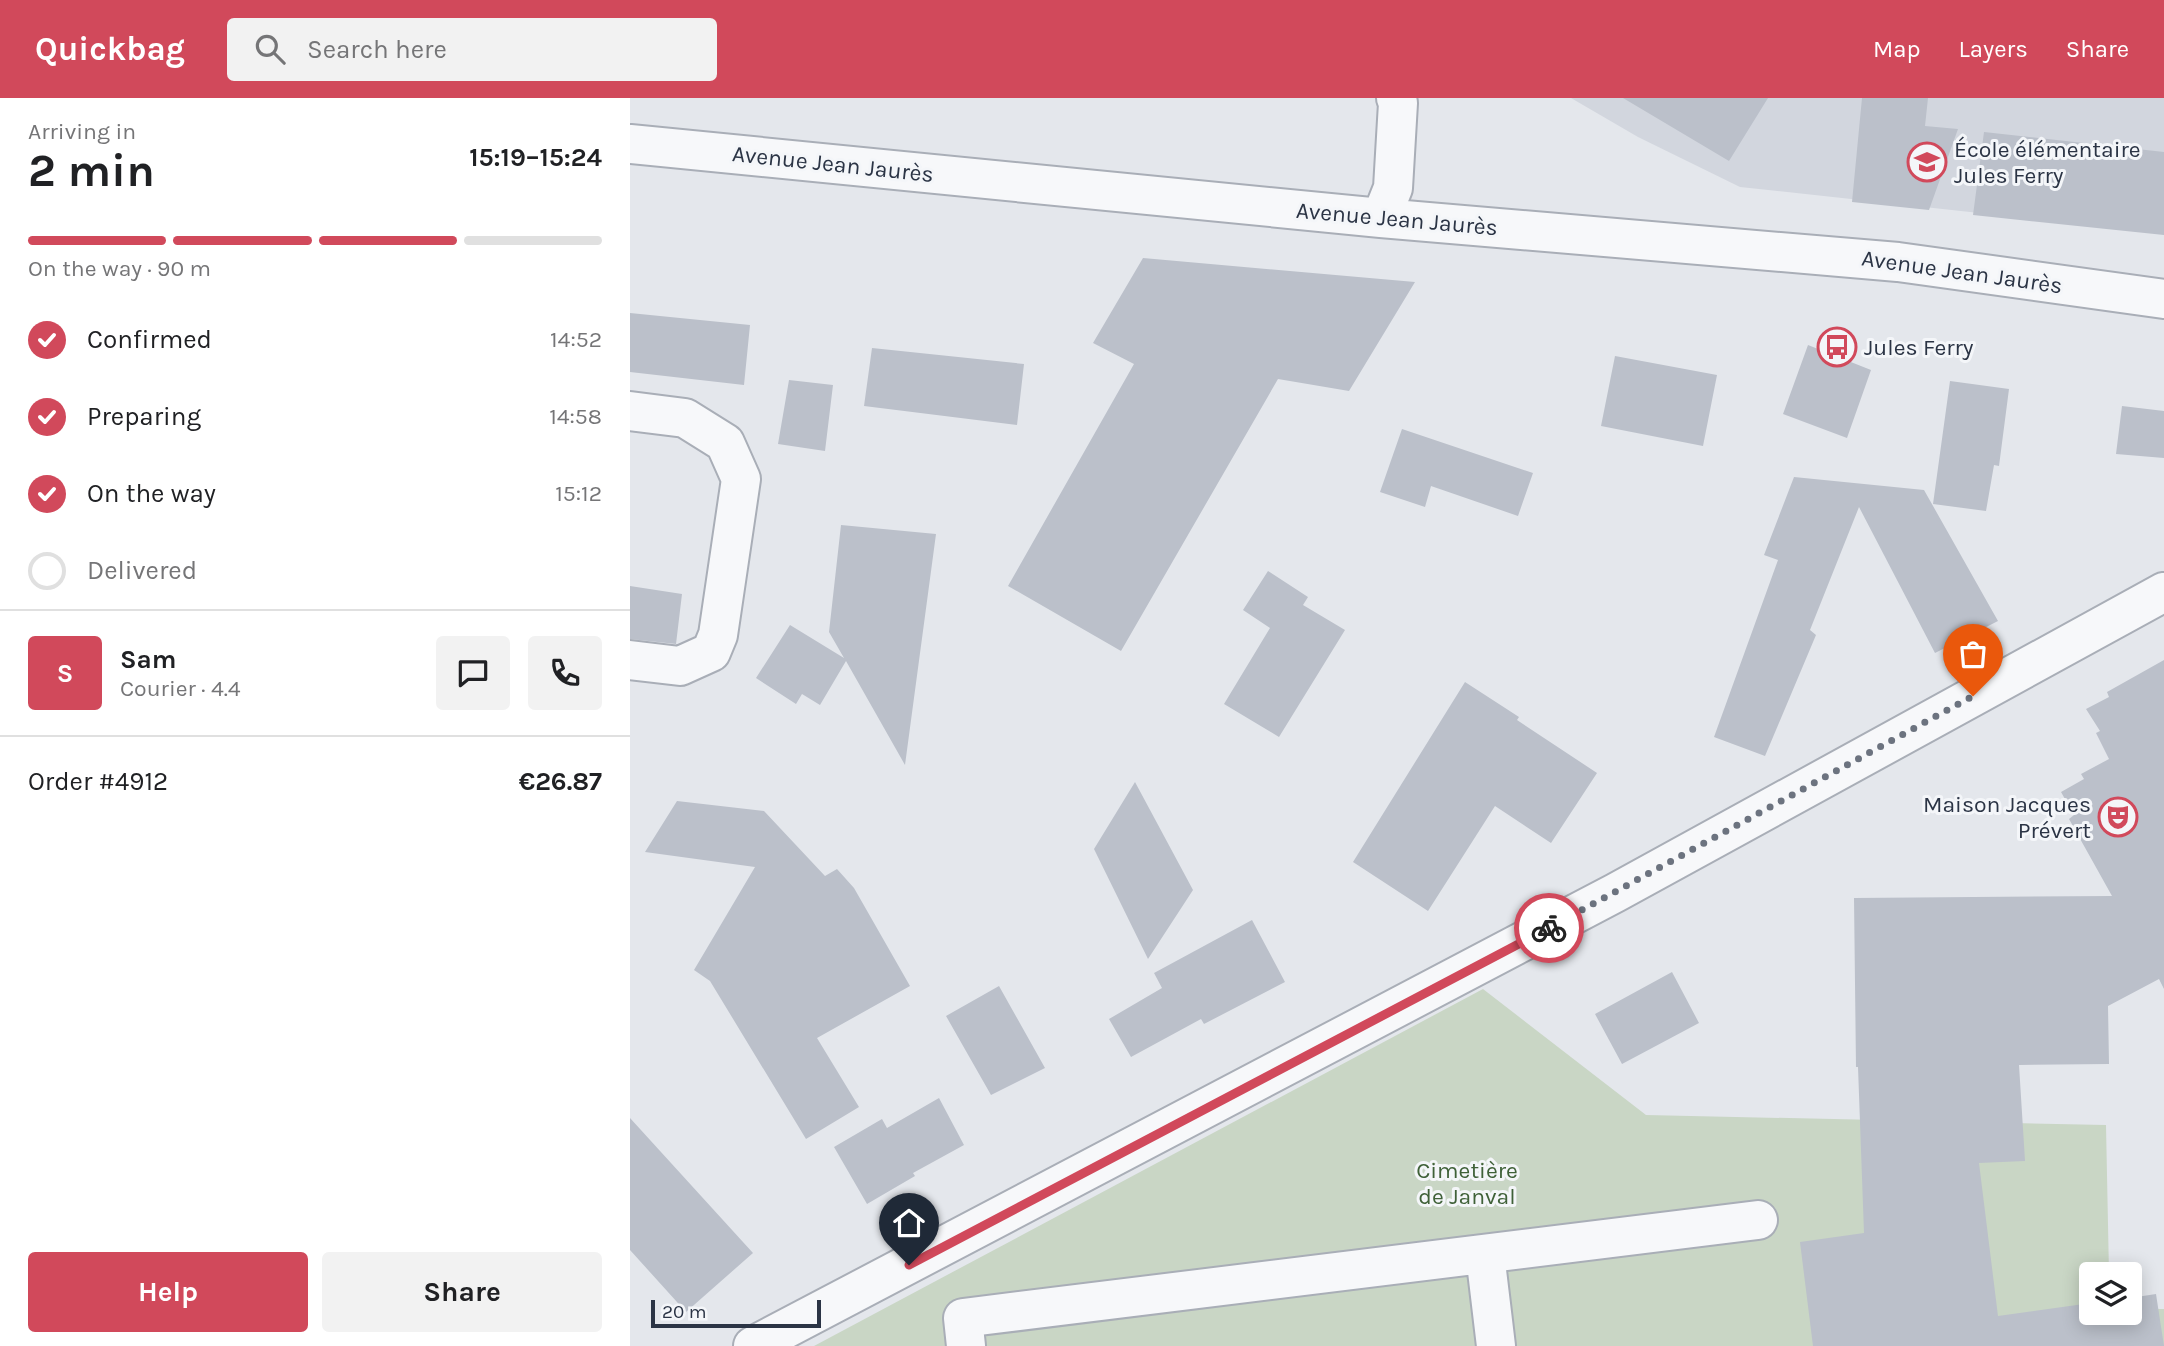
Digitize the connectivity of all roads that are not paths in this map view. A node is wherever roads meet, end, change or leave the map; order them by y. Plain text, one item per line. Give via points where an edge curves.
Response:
1 (1396, 98) edge
2 (630, 144) edge
3 (1381, 218) junction
4 (2164, 299) edge
5 (630, 411) edge
6 (2164, 592) edge
7 (630, 660) edge
8 (1758, 1220) dead end
9 (1485, 1254) junction
10 (753, 1346) edge
11 (967, 1346) edge
12 (1496, 1346) edge

1 - 3 street via 1393,188
2 - 3 street, Avenue Jean Jaurès
3 - 4 street, Avenue Jean Jaurès via 1898,262
5 - 7 street via 685,418 725,443 741,479 718,635 711,652 680,666
6 - 10 street via 1615,893
8 - 9 street
9 - 11 street via 963,1318
9 - 12 street

